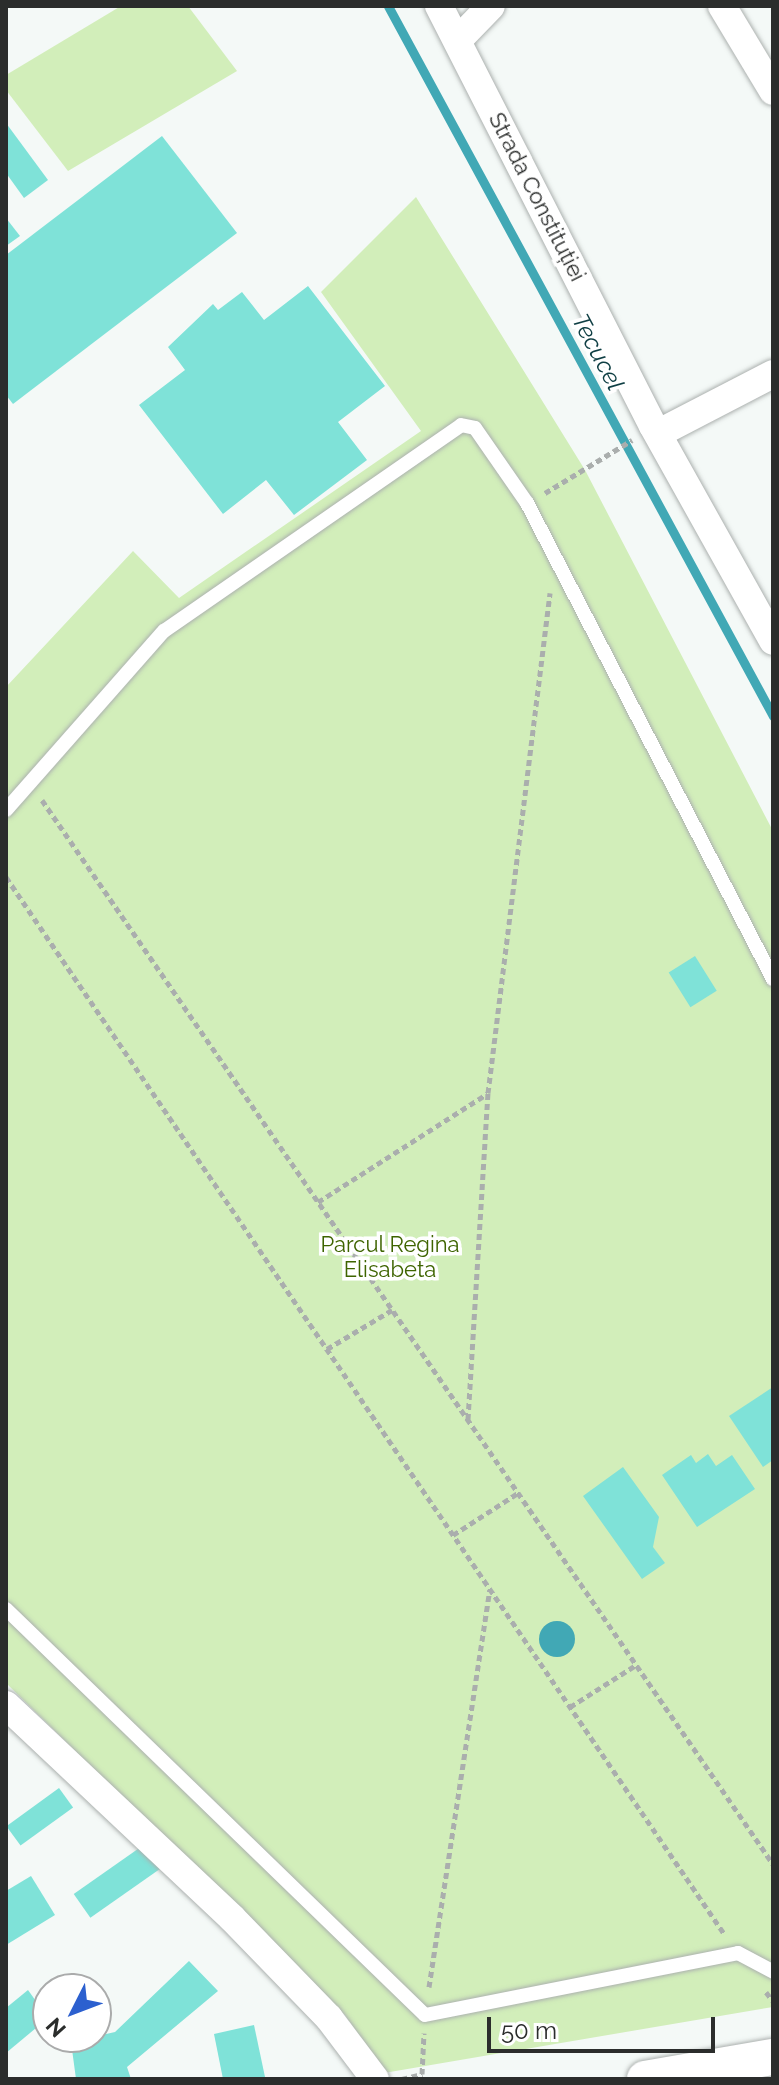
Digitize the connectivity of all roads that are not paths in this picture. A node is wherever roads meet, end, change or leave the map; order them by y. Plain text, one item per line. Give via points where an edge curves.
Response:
1 (439, 6) edge
2 (491, 6) edge
3 (722, 6) edge
4 (458, 40) junction
5 (773, 91) edge
6 (773, 374) edge
7 (656, 430) junction
8 (773, 641) edge
9 (6, 810) edge
10 (773, 979) edge
11 (6, 1609) edge
12 (6, 1705) edge
13 (773, 1972) edge
14 (773, 2057) edge
15 (375, 2079) edge
16 (645, 2079) edge

1 - 4 street, Strada Constituției
2 - 4 street
3 - 5 street
4 - 7 street, Strada Constituției
6 - 7 street
7 - 8 street, Strada Constituției
9 - 10 lane via 164,631 461,425 487,437 527,503
11 - 13 lane via 425,2015 738,1953
12 - 15 street via 232,1918 329,2018
14 - 16 street

